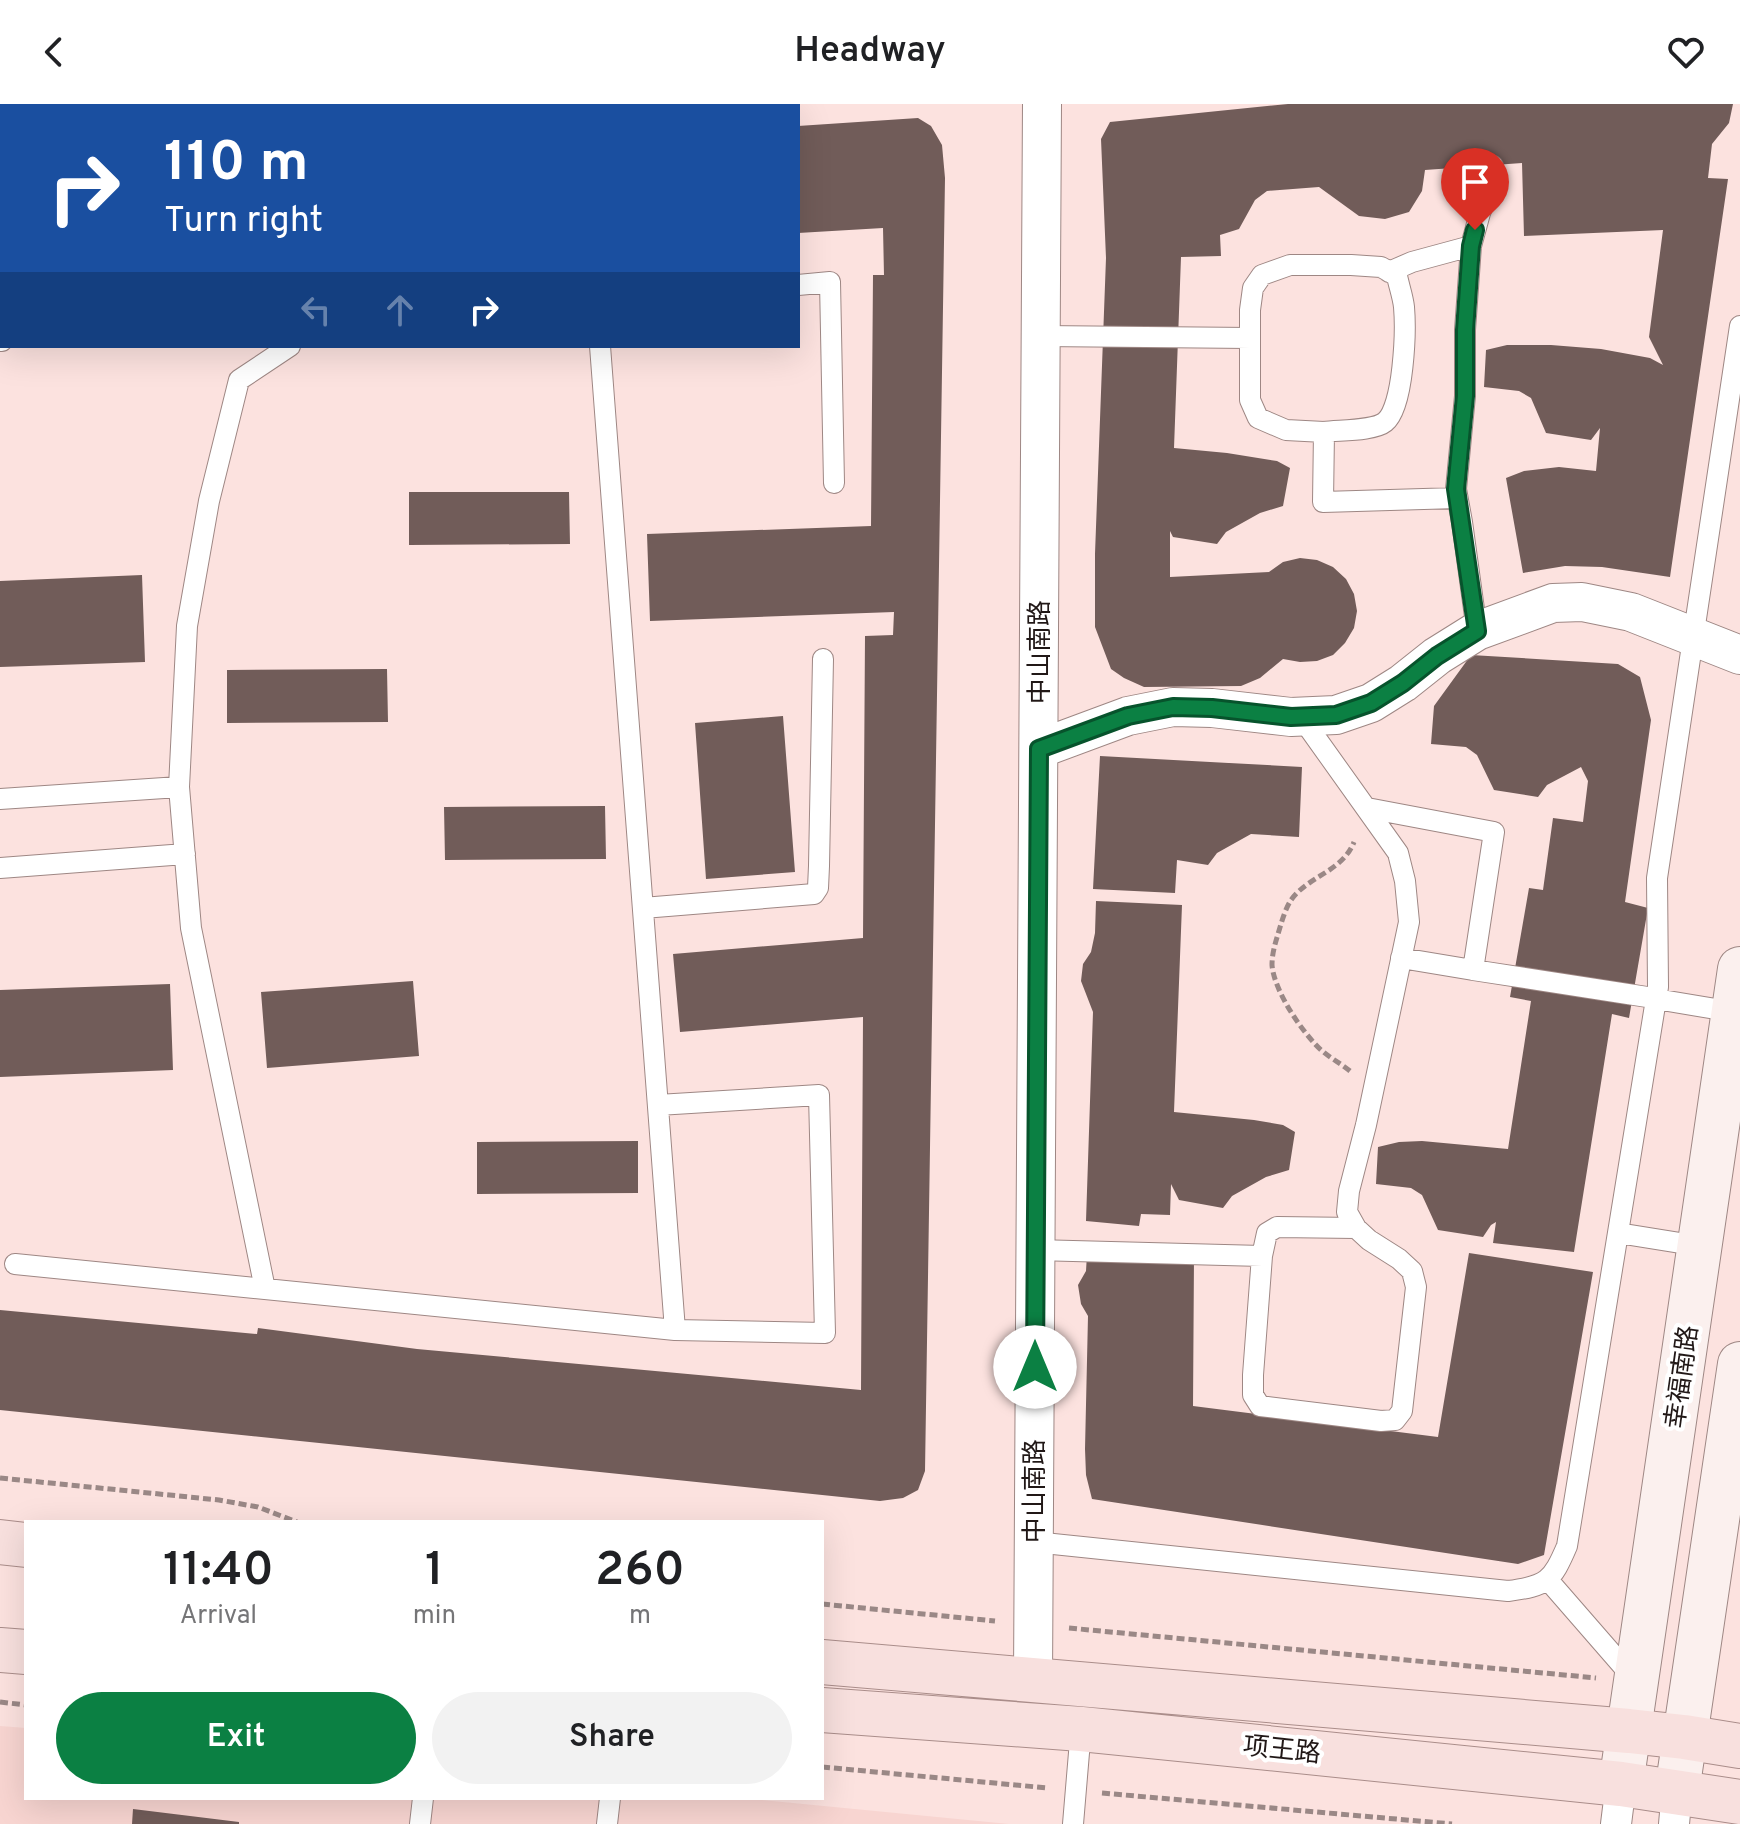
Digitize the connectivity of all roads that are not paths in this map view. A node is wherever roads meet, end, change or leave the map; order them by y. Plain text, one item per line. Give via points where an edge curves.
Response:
1 (1042, 104) edge
2 (1493, 166) dead end
3 (1471, 246) junction
4 (1389, 272) junction
5 (800, 285) edge
6 (1740, 326) edge
7 (1041, 336) junction
8 (1250, 338) junction
9 (600, 348) edge
10 (281, 352) edge
11 (1324, 432) junction
12 (834, 483) dead end
13 (1457, 498) junction
14 (1477, 631) junction
15 (1693, 636) junction
16 (1740, 655) edge
17 (823, 659) dead end
18 (1301, 717) junction
19 (1039, 749) junction
20 (179, 787) junction
21 (0, 799) edge
22 (1367, 808) junction
23 (185, 854) junction
24 (0, 868) edge
25 (643, 908) junction
26 (1401, 958) junction
27 (1740, 969) edge
28 (1473, 970) junction
29 (1658, 999) junction
30 (1734, 1012) junction
31 (658, 1105) junction
32 (1356, 1228) junction
33 (1618, 1233) junction
34 (1699, 1246) junction
35 (1035, 1250) junction
36 (1262, 1256) junction
37 (15, 1264) dead end
38 (265, 1289) junction
39 (675, 1330) junction
40 (1740, 1364) edge
41 (0, 1542) edge
42 (1034, 1542) junction
43 (24, 1545) edge
44 (1548, 1580) junction
45 (0, 1650) edge
46 (24, 1652) edge
47 (824, 1662) edge
48 (1033, 1679) junction
49 (1636, 1682) junction
50 (824, 1710) edge
51 (1081, 1729) junction
52 (1629, 1731) junction
53 (1684, 1737) junction
54 (1740, 1746) edge
55 (423, 1800) edge
56 (610, 1800) edge
57 (1740, 1802) edge
58 (1619, 1804) edge
59 (1675, 1808) edge
60 (420, 1824) edge
61 (607, 1824) edge
62 (1073, 1824) edge

1 - 7 street, 中山南路
2 - 3 lane
3 - 4 lane
3 - 13 lane
4 - 8 lane via 1381,267 1290,265 1262,275 1253,288
4 - 11 lane via 1397,276 1404,307 1402,385 1393,409 1385,422 1368,428
5 - 12 lane via 830,282
6 - 15 lane
7 - 8 lane
7 - 19 street, 中山南路
8 - 11 lane via 1250,400 1258,418 1286,430
9 - 25 lane
10 - 20 lane via 239,380 209,501 187,626
11 - 13 lane via 1323,502
13 - 14 lane
14 - 15 street via 1553,603 1582,602 1631,612
14 - 18 street via 1371,703 1336,715
15 - 16 street
15 - 29 lane via 1657,878
17 - 25 lane via 814,894
18 - 19 street via 1173,707 1128,716
18 - 22 lane
19 - 35 street, 中山南路
20 - 21 lane
20 - 23 lane
22 - 26 lane via 1398,853 1405,881 1409,922
22 - 28 lane via 1494,832
23 - 24 lane
23 - 38 lane via 191,928
25 - 31 lane
26 - 28 lane
26 - 32 lane via 1349,1191 1347,1212
27 - 30 main road, 幸福南路
28 - 29 lane
29 - 30 lane
29 - 33 lane
30 - 34 main road, 幸福南路
31 - 39 lane
31 - 39 lane via 819,1095 825,1333
32 - 36 lane via 1277,1227 1267,1233
32 - 36 lane via 1412,1271 1416,1287 1402,1411 1395,1420 1260,1406 1253,1395 1253,1375
33 - 34 lane
33 - 44 lane via 1567,1546
34 - 49 main road, 幸福南路
35 - 36 lane
35 - 42 street, 中山南路
37 - 38 lane
38 - 39 lane
40 - 53 main road
41 - 43 main road
42 - 44 lane via 1508,1591
42 - 48 street, 中山南路
44 - 49 lane
45 - 46 main road
47 - 48 main road, 项王路
48 - 52 main road, 项王路
49 - 52 main road, 幸福南路
50 - 51 main road, 项王路
51 - 58 main road, 项王路
51 - 62 lane
52 - 53 main road, 项王路
52 - 58 main road, 幸福南路
53 - 54 main road, 项王路
53 - 59 main road
55 - 60 lane
56 - 61 lane
57 - 59 main road, 项王路
58 - 59 main road, 项王路

